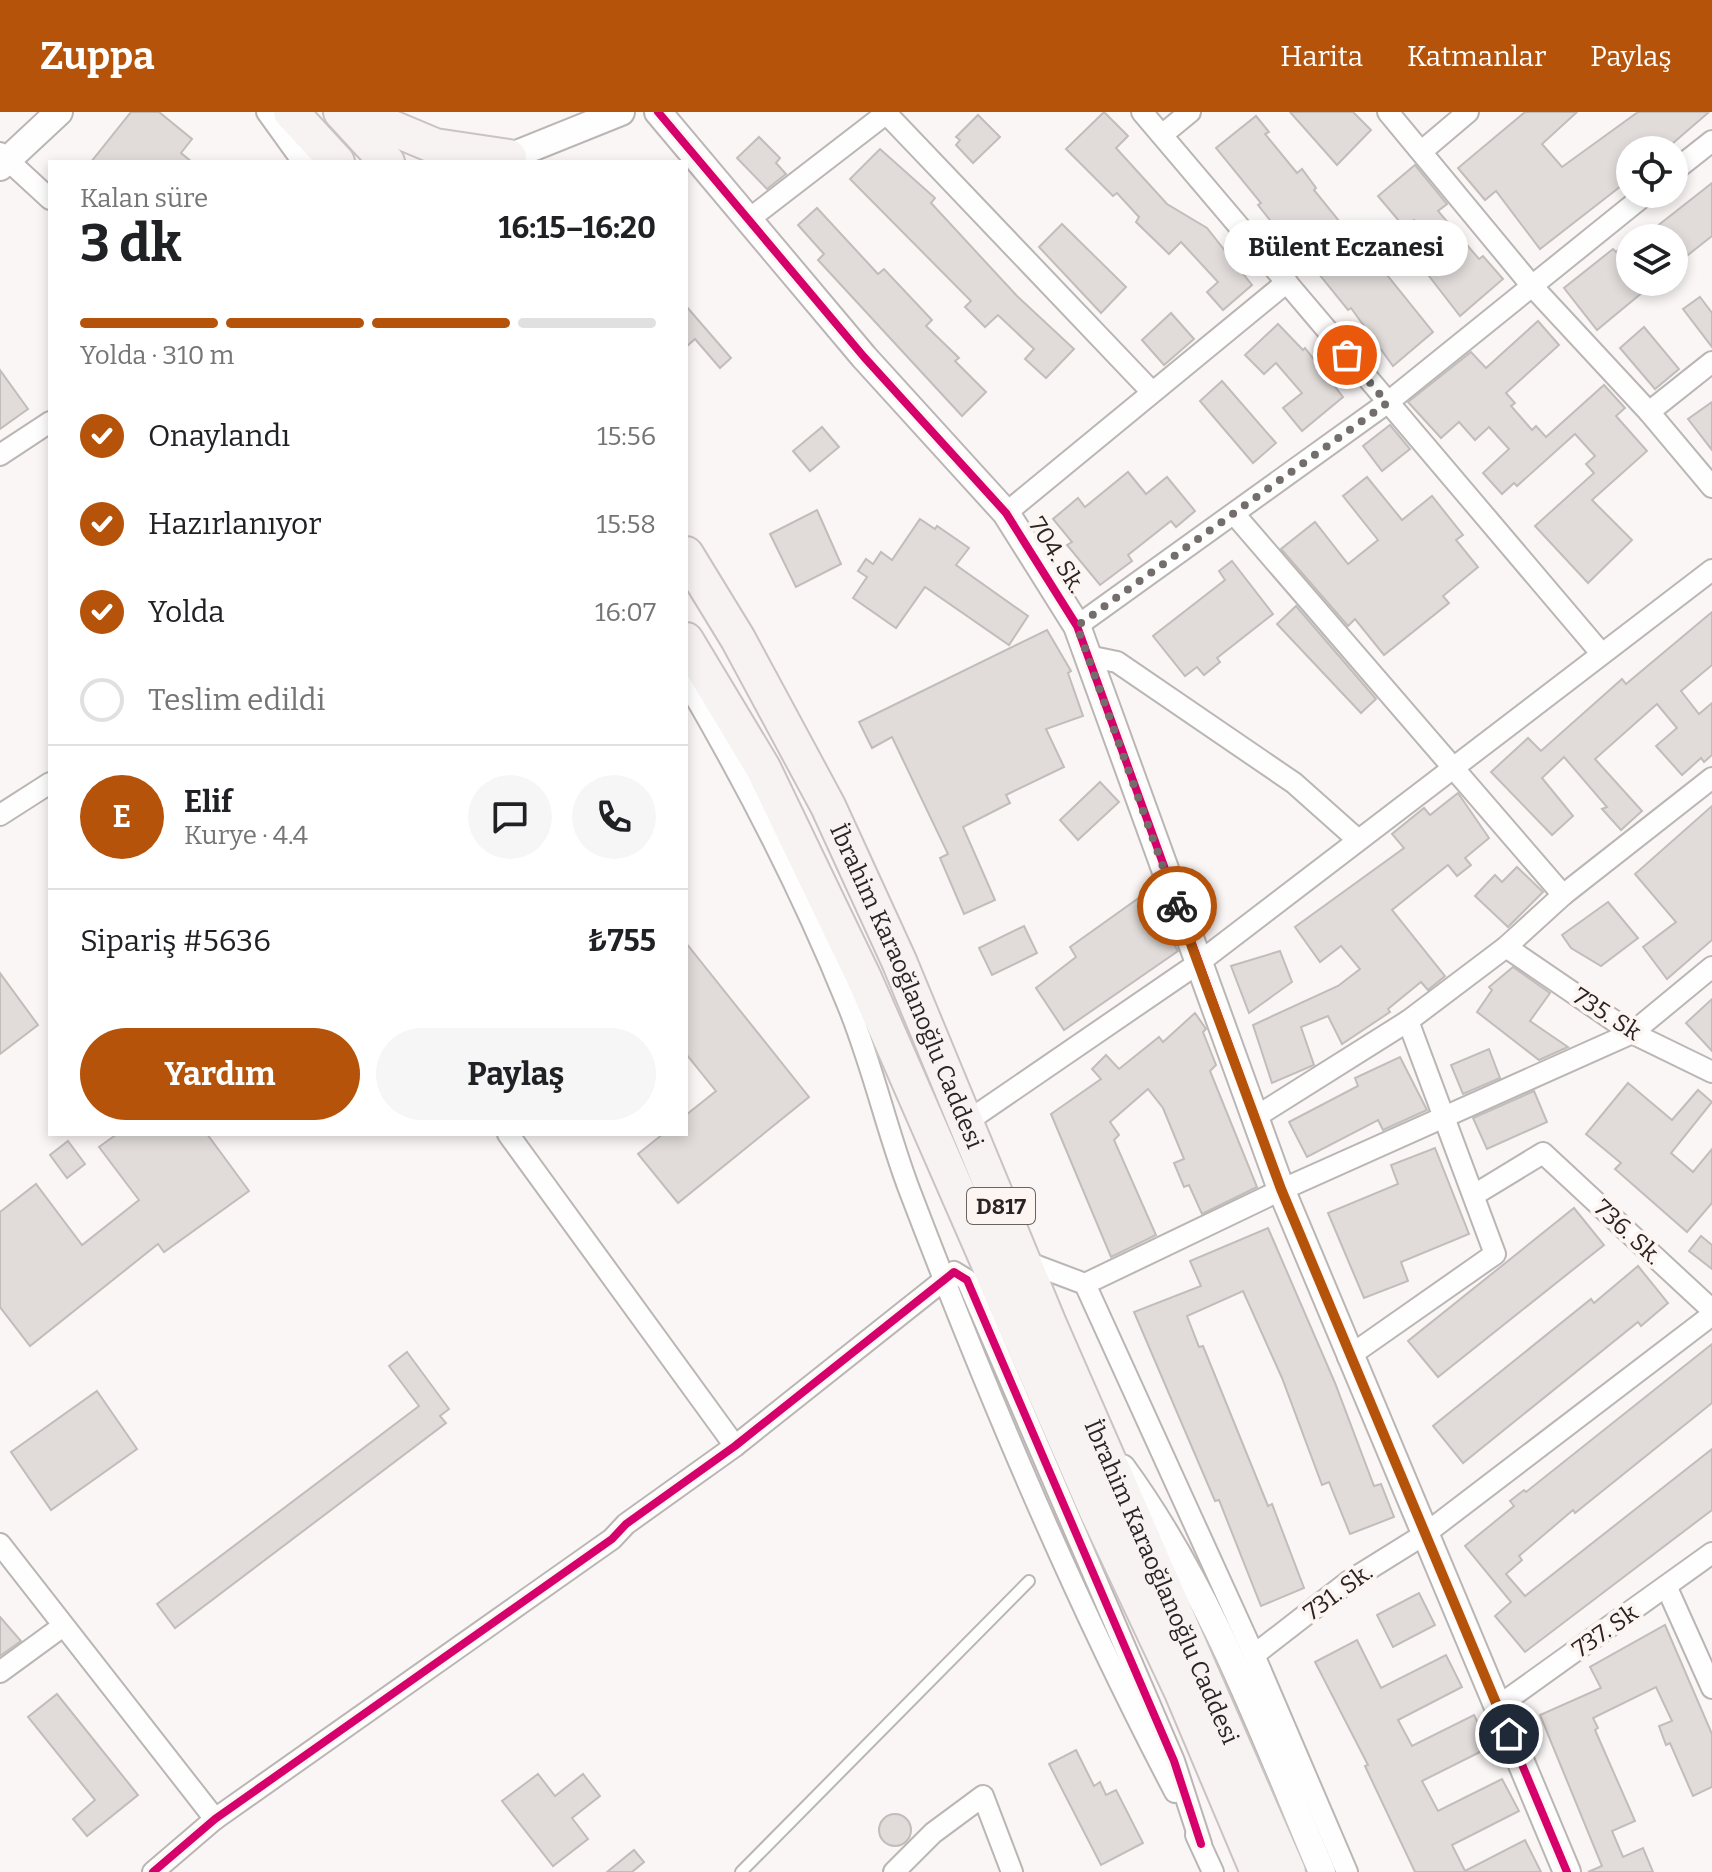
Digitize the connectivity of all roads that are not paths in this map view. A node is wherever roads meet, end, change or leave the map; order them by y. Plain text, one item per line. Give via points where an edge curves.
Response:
1 (59, 112) edge
2 (267, 112) edge
3 (291, 112) edge
4 (341, 112) edge
5 (354, 112) edge
6 (621, 112) edge
7 (658, 112) edge
8 (886, 112) edge
9 (1142, 112) edge
10 (1190, 112) edge
11 (1388, 112) edge
12 (1468, 112) edge
13 (1162, 135) junction
14 (1712, 141) edge
15 (1422, 151) junction
16 (508, 159) edge
17 (3, 160) edge
18 (302, 160) edge
19 (335, 160) edge
20 (385, 160) edge
21 (1688, 160) edge
22 (48, 197) edge
23 (1629, 208) edge
24 (748, 220) junction
25 (1287, 282) junction
26 (1532, 286) junction
27 (1712, 362) edge
28 (1152, 392) junction
29 (1387, 403) junction
30 (1649, 412) junction
31 (48, 423) edge
32 (0, 455) edge
33 (1712, 487) edge
34 (1006, 513) junction
35 (1235, 515) junction
36 (688, 557) edge
37 (1712, 570) edge
38 (1077, 626) junction
39 (688, 643) edge
40 (1601, 653) junction
41 (1088, 656) junction
42 (688, 685) edge
43 (1453, 766) junction
44 (1712, 778) edge
45 (48, 784) edge
46 (0, 815) edge
47 (1358, 840) junction
48 (1563, 895) junction
49 (1506, 947) junction
50 (1197, 964) junction
51 (1712, 967) edge
52 (1408, 1021) junction
53 (1632, 1033) junction
54 (1712, 1072) edge
55 (1445, 1117) junction
56 (1254, 1118) junction
57 (965, 1123) junction
58 (509, 1136) edge
59 (1281, 1190) junction
60 (1474, 1195) junction
61 (1024, 1261) junction
62 (945, 1276) junction
63 (1085, 1284) junction
64 (1712, 1312) edge
65 (1348, 1357) junction
66 (1096, 1432) junction
67 (735, 1446) junction
68 (1425, 1534) junction
69 (1078, 1535) junction
70 (0, 1544) edge
71 (1057, 1546) junction
72 (1712, 1553) edge
73 (1029, 1581) dead end
74 (1667, 1588) junction
75 (63, 1626) junction
76 (1254, 1655) junction
77 (0, 1672) edge
78 (1712, 1688) edge
79 (1497, 1707) junction
80 (215, 1819) junction
81 (1201, 1844) junction
82 (153, 1872) edge
83 (741, 1872) edge
84 (894, 1872) edge
85 (1012, 1872) edge
86 (1213, 1872) edge
87 (1258, 1872) edge
88 (1288, 1872) edge
89 (1322, 1872) edge
90 (1347, 1872) edge
91 (1567, 1872) edge

1 - 17 street
2 - 18 street
3 - 19 highway
4 - 20 highway
5 - 16 highway via 435,146
6 - 16 street
7 - 24 street, 704. Sk.
8 - 24 street
8 - 28 street
9 - 13 street
10 - 13 street
11 - 15 street
12 - 15 street
13 - 25 street
14 - 21 street
15 - 26 street
17 - 22 street
23 - 26 street
24 - 34 street, 704. Sk.
25 - 28 street
25 - 29 street
26 - 29 street
26 - 30 street
27 - 30 street
28 - 34 street
29 - 35 street
29 - 40 street
30 - 33 street
31 - 32 street
34 - 38 street, 704. Sk.
35 - 38 street
35 - 43 street
36 - 57 highway, İbrahim Karaoğlanoğlu Caddesi / D817 via 828,806
37 - 40 street
38 - 41 street, 704. Sk.
39 - 87 highway, İbrahim Karaoğlanoğlu Caddesi / D817 via 763,768 864,978
40 - 43 street
41 - 47 street via 1110,659 1130,671 1313,797
41 - 50 street, 704. Sk.
42 - 62 street via 787,867 848,1004 909,1189
43 - 47 street
43 - 48 street
44 - 48 street
45 - 46 street
47 - 50 street
48 - 49 street
49 - 52 street
49 - 53 street, 735. Sk
50 - 56 street, 704. Sk.
50 - 57 street
51 - 53 street
52 - 55 street
52 - 56 street
53 - 54 street, 735. Sk
53 - 55 street
55 - 59 street
55 - 60 street
56 - 59 street, 704. Sk.
57 - 61 highway, İbrahim Karaoğlanoğlu Caddesi / D817
58 - 67 street
59 - 63 street
59 - 65 street, 704. Sk.
60 - 64 street, 736. Sk. via 1543,1153
60 - 65 street via 1495,1254
61 - 63 street
61 - 66 highway, İbrahim Karaoğlanoğlu Caddesi / D817
62 - 67 street
62 - 69 street via 961,1273 967,1280
62 - 71 street
63 - 76 street
64 - 68 street, 731. Sk.
65 - 68 street, 704. Sk.
66 - 88 highway, İbrahim Karaoğlanoğlu Caddesi / D817
66 - 89 street via 1156,1514 1202,1598
67 - 80 street
68 - 76 street, 731. Sk. via 1348,1582
68 - 79 street, 704. Sk.
69 - 71 street
69 - 81 street via 1174,1761
70 - 75 street
71 - 81 street
72 - 74 street, 737. Sk
73 - 83 lane
74 - 78 street
74 - 79 street, 737. Sk
75 - 77 street
75 - 80 street
76 - 90 street
79 - 91 street, 704. Sk.
80 - 82 street
81 - 86 street
84 - 85 street via 933,1833 983,1796

